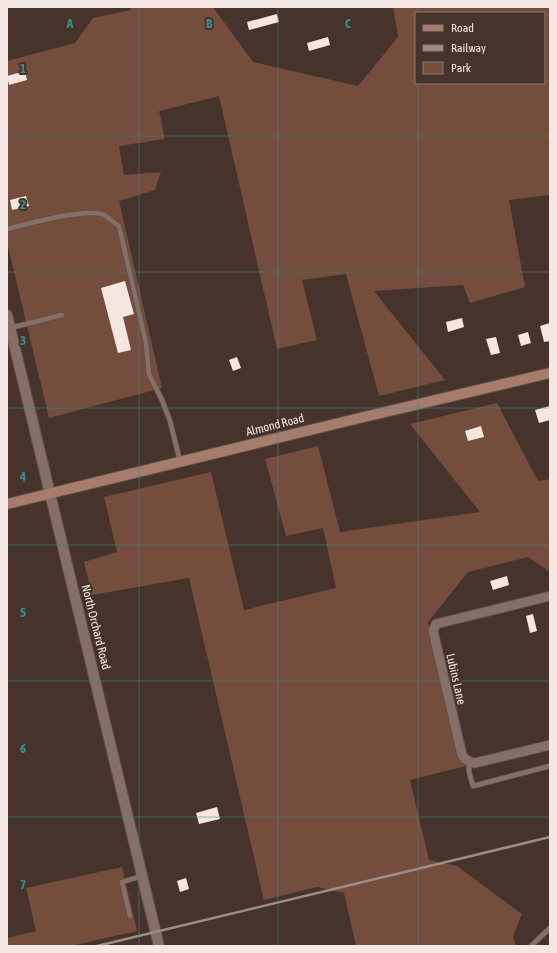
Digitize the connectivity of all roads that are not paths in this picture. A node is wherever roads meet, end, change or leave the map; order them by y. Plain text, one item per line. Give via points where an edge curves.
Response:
1 (7, 229) edge
2 (7, 315) edge
3 (62, 315) dead end
4 (10, 328) junction
5 (550, 373) edge
6 (180, 461) junction
7 (50, 493) junction
8 (7, 504) edge
9 (550, 596) edge
10 (550, 745) edge
11 (469, 762) junction
12 (550, 766) edge
13 (142, 876) junction
14 (130, 916) dead end
15 (550, 928) edge
16 (159, 946) edge
17 (531, 946) edge

1 - 6 lane via 92,212 104,215 119,226 146,343 149,374 170,421
2 - 4 street, North Orchard Road
3 - 4 lane
4 - 7 street, North Orchard Road
5 - 6 main road, Almond Road
6 - 7 main road, Almond Road
7 - 8 main road, Almond Road
7 - 13 street, North Orchard Road
9 - 11 street, Lubins Lane via 436,624 433,631 462,755
10 - 11 street via 475,763
11 - 12 lane via 473,786
13 - 14 lane via 122,882
13 - 16 street, North Orchard Road
15 - 17 lane

